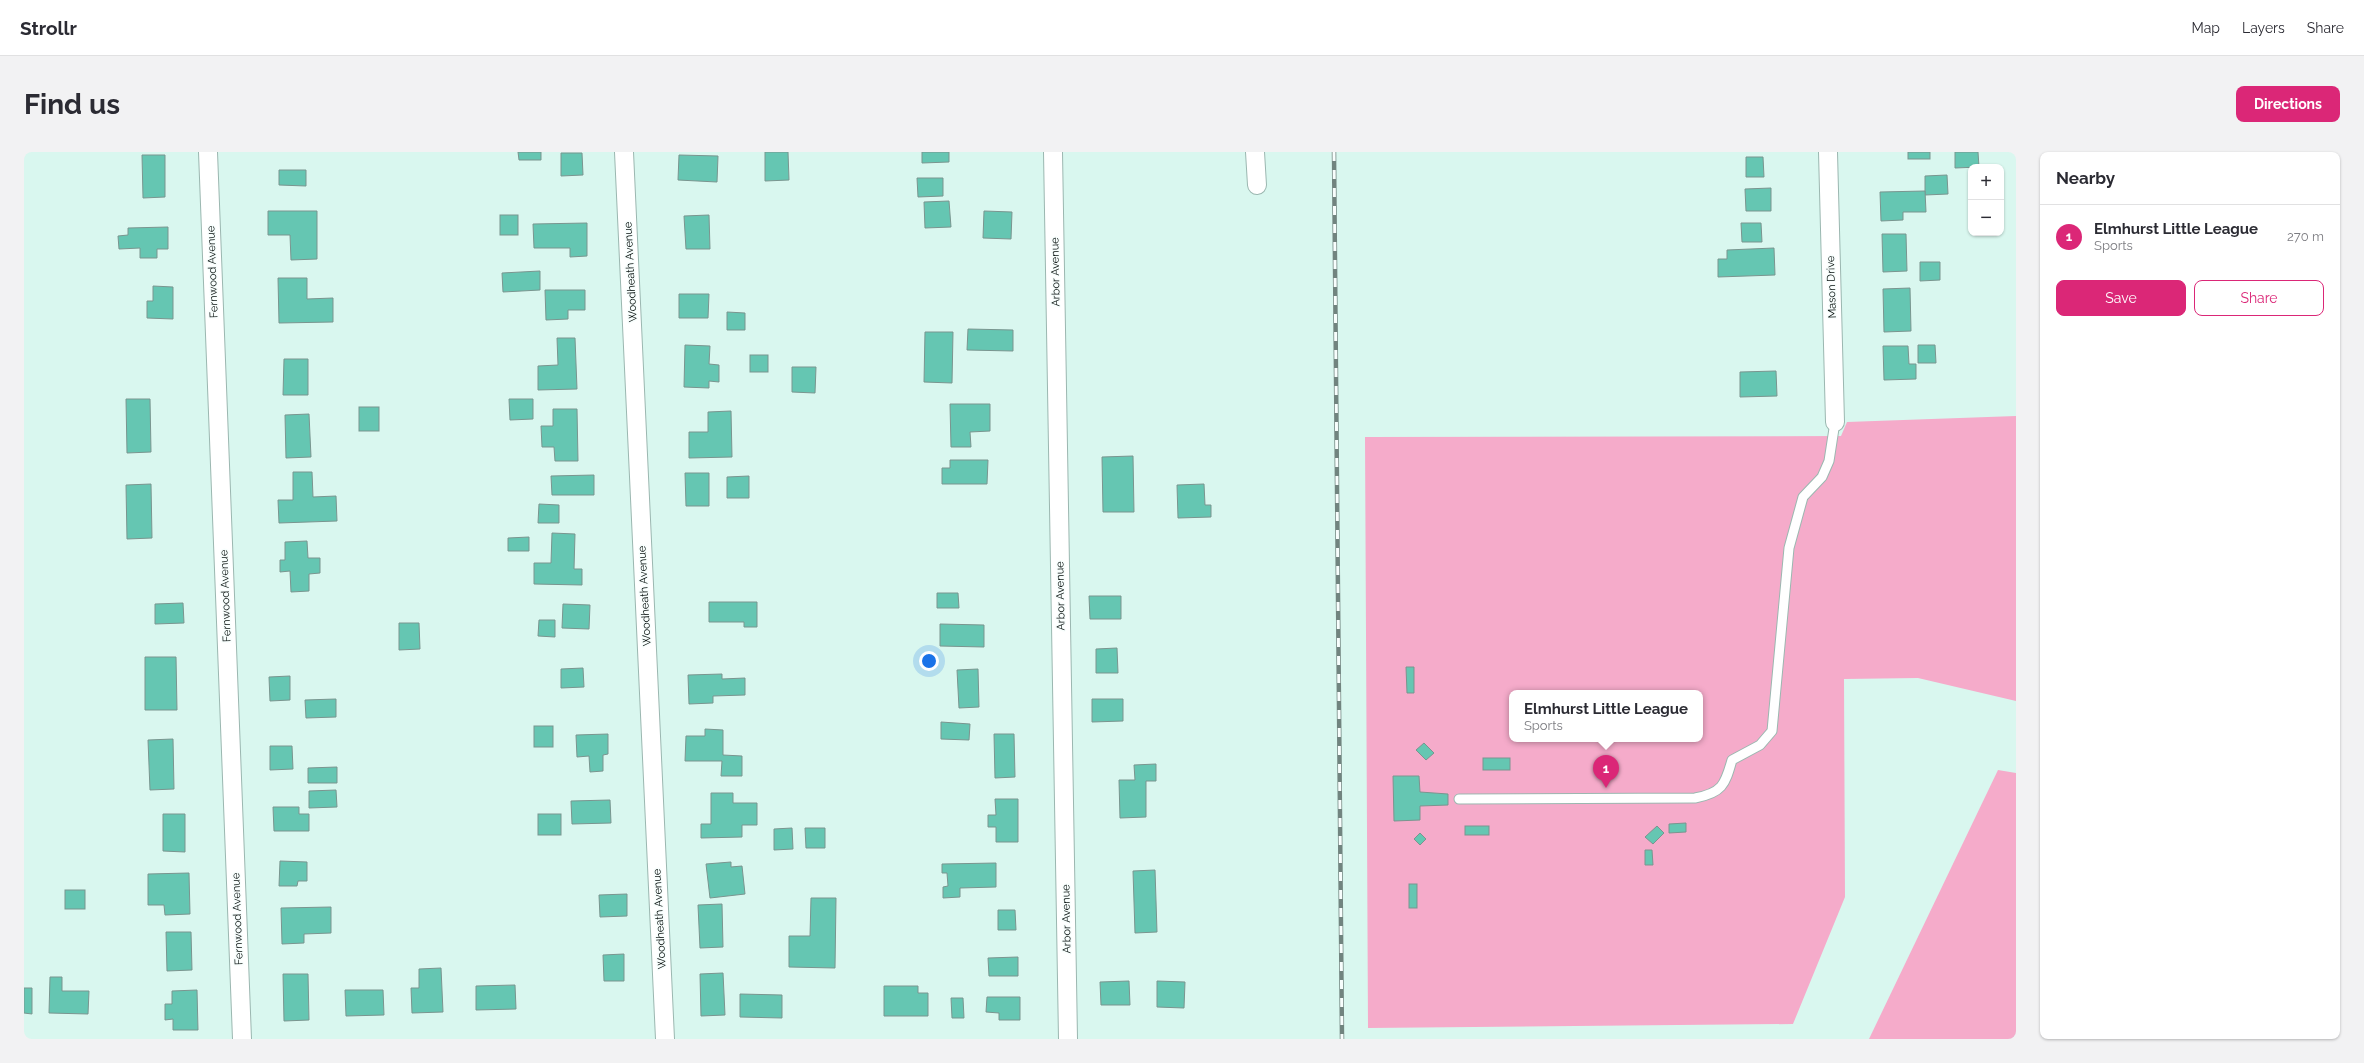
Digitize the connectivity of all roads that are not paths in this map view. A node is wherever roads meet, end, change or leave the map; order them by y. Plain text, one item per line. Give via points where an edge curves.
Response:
1 (208, 152) edge
2 (624, 152) edge
3 (1053, 152) edge
4 (1254, 152) edge
5 (1828, 152) edge
6 (1257, 185) dead end
7 (1835, 422) joint
8 (1459, 799) dead end
9 (242, 1039) edge
10 (665, 1039) edge
11 (1068, 1039) edge

1 - 9 street, Fernwood Avenue
2 - 10 street, Woodheath Avenue
3 - 11 street, Arbor Avenue
4 - 6 street
5 - 7 street, Mason Drive
7 - 8 lane via 1829,461 1822,477 1803,497 1789,548 1772,731 1760,745 1732,760 1725,782 1719,789 1710,795 1694,798

